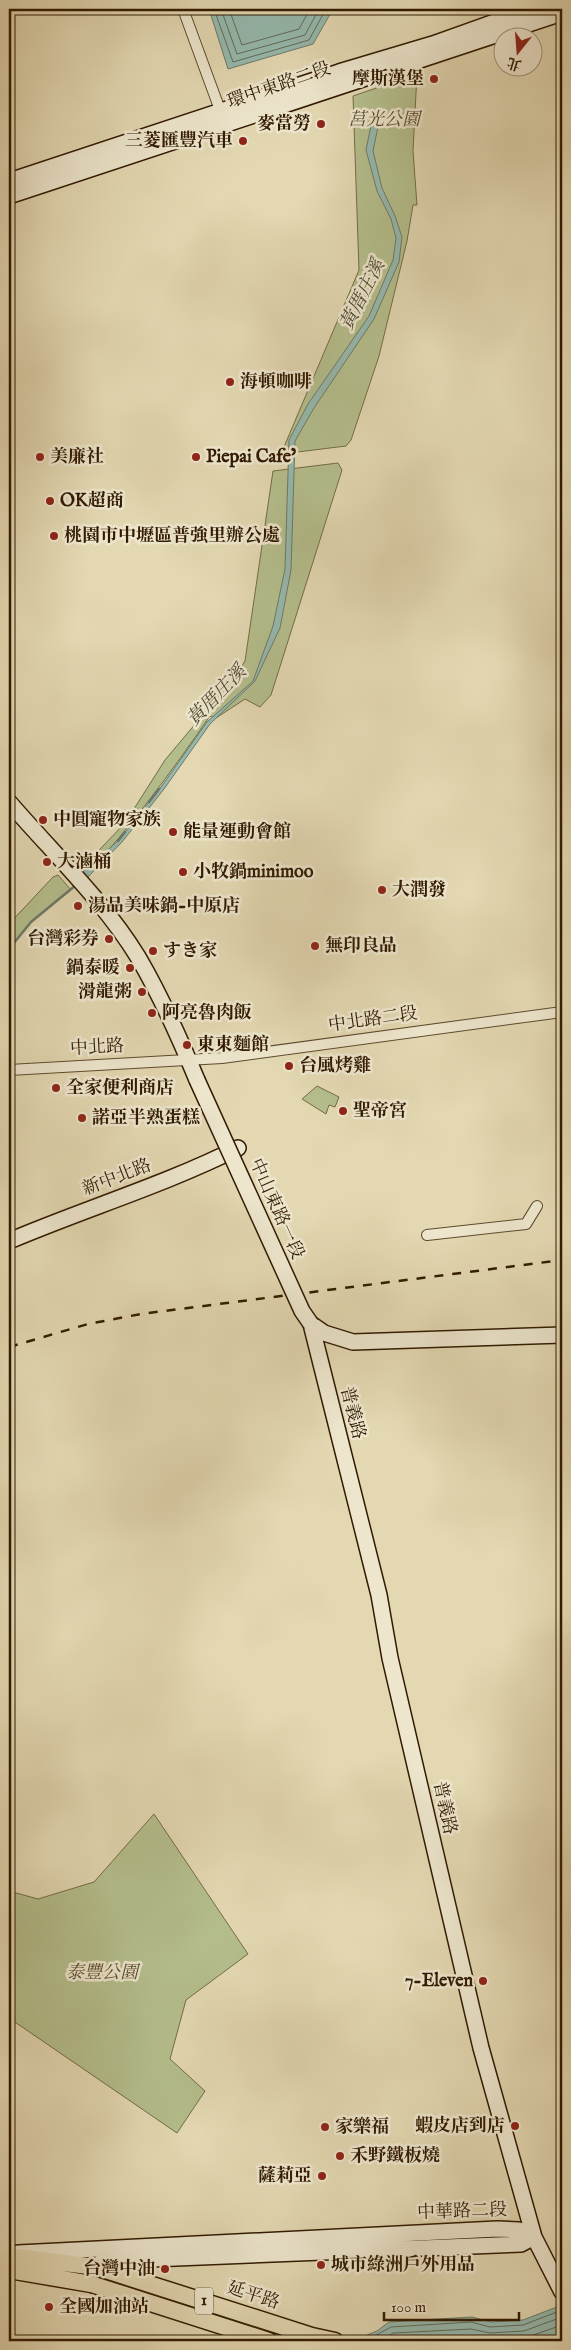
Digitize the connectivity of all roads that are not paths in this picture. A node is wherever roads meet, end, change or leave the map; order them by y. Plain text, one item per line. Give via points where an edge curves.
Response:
1 (183, 9) edge
2 (531, 9) edge
3 (562, 13) edge
4 (220, 110) junction
5 (9, 181) edge
6 (9, 196) edge
7 (9, 802) edge
8 (562, 1012) edge
9 (188, 1058) junction
10 (9, 1070) edge
11 (238, 1148) dead end
12 (537, 1206) dead end
13 (427, 1236) dead end
14 (9, 1242) edge
15 (310, 1324) junction
16 (557, 1336) edge
17 (534, 2236) junction
18 (9, 2255) edge
19 (96, 2267) junction
20 (9, 2270) edge
21 (91, 2284) junction
22 (562, 2292) edge
23 (269, 2341) edge
24 (335, 2341) edge

1 - 4 street
2 - 4 street, 環中東路二段 via 433,44
3 - 6 street, 環中東路二段
4 - 5 street, 環中東路二段
7 - 9 street, 中山東路一段 via 80,883 137,956
8 - 9 street, 中北路二段 via 222,1058
9 - 10 street, 中北路
9 - 15 street, 中山東路一段, bridge
11 - 14 street, 新中北路
12 - 13 street via 526,1224
15 - 16 street via 353,1342
15 - 17 street, 普義路 via 379,1595 390,1658 481,2048
17 - 18 street, 中華路二段 via 519,2230 497,2230
17 - 19 street, 中華路二段 via 521,2244 103,2261
17 - 22 street, 普義路
18 - 19 main road, 中華路二段 / 1
19 - 21 street
19 - 24 main road, 延平路 / 1
20 - 21 main road, 1
21 - 23 main road, 1

